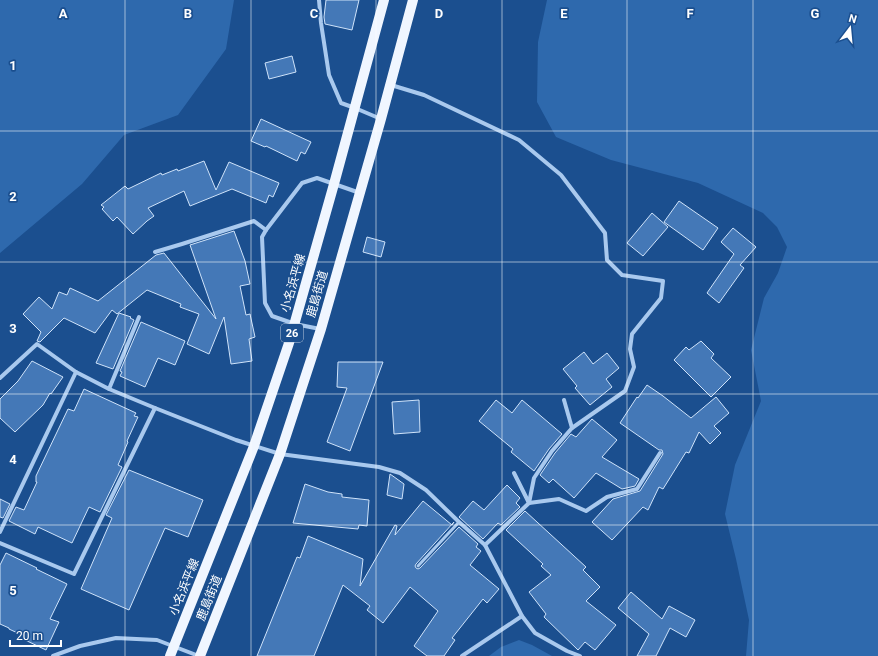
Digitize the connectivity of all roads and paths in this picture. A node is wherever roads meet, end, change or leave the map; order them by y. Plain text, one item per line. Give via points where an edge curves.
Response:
1 (319, 0) edge
2 (384, 0) edge
3 (413, 0) edge
4 (390, 85) junction
5 (355, 108) junction
6 (381, 119) junction
7 (334, 184) junction
8 (360, 193) junction
9 (266, 230) junction
10 (155, 252) dead end
11 (139, 317) dead end
12 (294, 324) junction
13 (321, 329) junction
14 (76, 372) junction
15 (0, 378) edge
16 (109, 389) junction
17 (564, 400) dead end
18 (155, 408) junction
19 (572, 428) junction
20 (254, 446) junction
21 (660, 453) dead end
22 (280, 454) junction
23 (514, 473) dead end
24 (528, 503) junction
25 (458, 522) junction
26 (0, 532) edge
27 (0, 543) edge
28 (485, 545) junction
29 (418, 566) dead end
30 (522, 616) junction
31 (174, 646) junction
32 (53, 656) edge
33 (170, 656) edge
34 (200, 656) edge
35 (462, 656) edge
36 (580, 656) edge

1 - 5 street via 329,75 341,103
2 - 5 main road, 小名浜平線 / 26
3 - 4 main road, 鹿島街道 / 26
4 - 6 main road, 鹿島街道 / 26
4 - 19 street via 424,95 520,140 561,176 605,233 607,260 622,275 663,281 661,298 632,334 630,349 634,367 625,391
5 - 6 street
5 - 7 main road, 小名浜平線 / 26
6 - 8 main road, 鹿島街道 / 26
7 - 8 street
7 - 9 street via 317,178 302,183
7 - 12 main road, 小名浜平線 / 26
8 - 13 main road, 鹿島街道 / 26
9 - 10 street via 254,221
9 - 12 street via 262,237 265,303 272,316
11 - 16 street
12 - 13 street
12 - 20 main road, 小名浜平線 / 26
13 - 22 main road, 鹿島街道 / 26
14 - 15 street via 37,344
14 - 16 street
14 - 26 street
16 - 18 street
17 - 19 street
18 - 20 street
18 - 27 street via 74,574
19 - 24 street via 552,451 534,478
20 - 22 street
20 - 31 main road, 小名浜平線 / 26
21 - 24 street via 637,489 607,497 586,511 558,499
22 - 25 street via 400,472 426,490
22 - 34 main road, 鹿島街道 / 26
23 - 24 street
24 - 28 street
25 - 28 street
25 - 29 lane
28 - 30 street
30 - 35 street
30 - 36 street via 535,633
31 - 32 street via 157,640 116,638 80,646
31 - 33 main road, 小名浜平線 / 26
31 - 34 street

